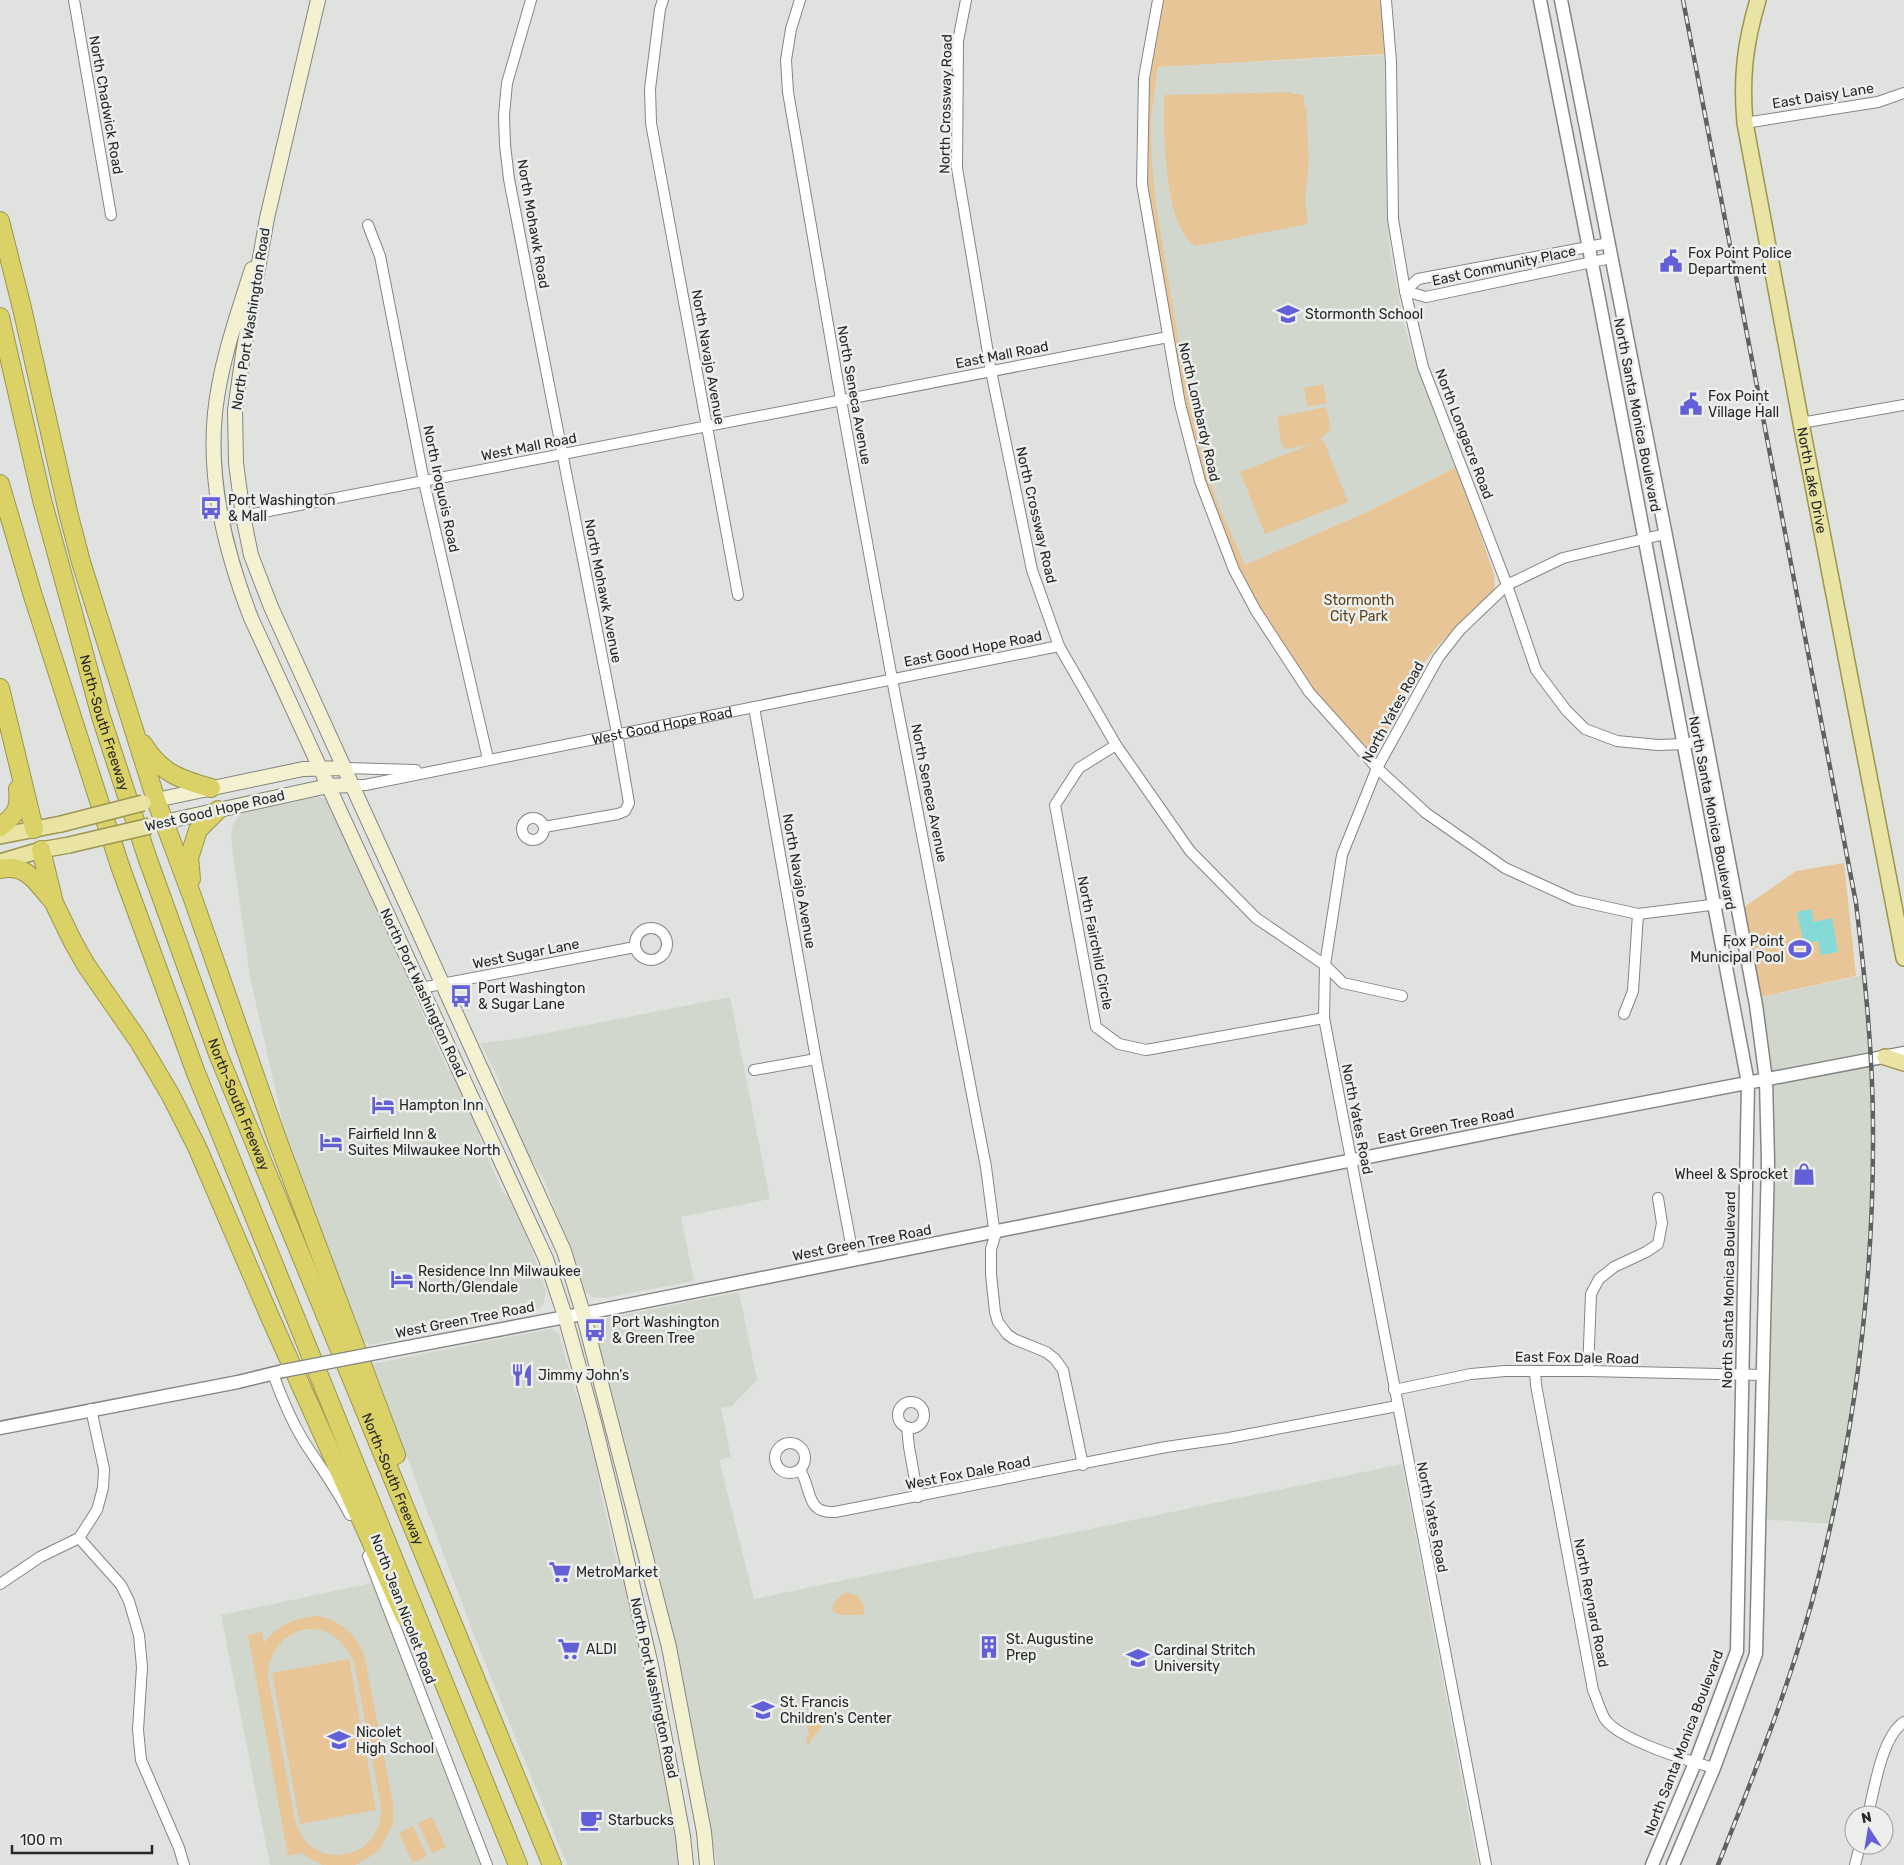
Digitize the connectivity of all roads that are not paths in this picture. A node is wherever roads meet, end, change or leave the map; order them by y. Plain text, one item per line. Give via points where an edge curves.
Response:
1 (74, 0) edge
2 (318, 0) edge
3 (531, 0) edge
4 (663, 0) edge
5 (800, 0) edge
6 (966, 0) edge
7 (1158, 0) edge
8 (1386, 0) edge
9 (1540, 0) edge
10 (1561, 0) edge
11 (1758, 0) edge
12 (1579, 93) junction
13 (1904, 93) edge
14 (1560, 97) junction
15 (1745, 123) junction
16 (1595, 172) junction
17 (1575, 177) junction
18 (111, 215) dead end
19 (267, 218) junction
20 (0, 221) edge
21 (368, 225) dead end
22 (1609, 243) junction
23 (1589, 246) junction
24 (1611, 258) junction
25 (1592, 261) junction
26 (1405, 291) junction
27 (1620, 300) junction
28 (1600, 304) junction
29 (0, 317) edge
30 (1168, 337) junction
31 (1627, 339) junction
32 (1607, 341) junction
33 (991, 371) junction
34 (841, 400) junction
35 (1904, 406) edge
36 (1801, 423) junction
37 (707, 426) junction
38 (563, 454) junction
39 (424, 482) junction
40 (0, 484) edge
41 (243, 516) junction
42 (222, 520) junction
43 (1665, 534) junction
44 (1645, 538) junction
45 (1506, 585) junction
46 (738, 595) dead end
47 (1682, 618) junction
48 (1661, 622) junction
49 (1059, 646) junction
50 (292, 653) junction
51 (271, 662) junction
52 (892, 679) junction
53 (0, 688) edge
54 (312, 696) junction
55 (291, 705) junction
56 (754, 707) junction
57 (133, 728) junction
58 (617, 733) junction
59 (1706, 740) junction
60 (1684, 744) junction
61 (1116, 745) junction
62 (488, 759) junction
63 (17, 763) junction
64 (320, 767) junction
65 (345, 768) junction
66 (1377, 768) junction
67 (432, 771) junction
68 (352, 785) junction
69 (328, 786) junction
70 (211, 788) junction
71 (149, 802) junction
72 (218, 810) junction
73 (157, 824) junction
74 (544, 827) dead end
75 (0, 828) edge
76 (34, 829) junction
77 (0, 836) edge
78 (41, 850) junction
79 (0, 862) edge
80 (0, 869) edge
81 (194, 899) junction
82 (1735, 902) junction
83 (54, 903) junction
84 (1715, 905) junction
85 (1638, 914) junction
86 (635, 947) dead end
87 (1904, 958) edge
88 (1325, 965) junction
89 (443, 984) junction
90 (421, 988) junction
91 (1402, 996) dead end
92 (1756, 1005) junction
93 (1734, 1010) junction
94 (1624, 1014) dead end
95 (1324, 1018) junction
96 (474, 1051) junction
97 (1904, 1054) edge
98 (1885, 1057) junction
99 (453, 1058) junction
100 (816, 1059) junction
101 (1904, 1064) edge
102 (754, 1070) dead end
103 (1766, 1080) junction
104 (1748, 1083) junction
105 (1351, 1160) junction
106 (1658, 1198) dead end
107 (994, 1232) junction
108 (564, 1251) junction
109 (546, 1259) junction
110 (854, 1260) junction
111 (583, 1313) junction
112 (565, 1316) junction
113 (1588, 1371) junction
114 (278, 1372) junction
115 (1535, 1372) junction
116 (1762, 1375) junction
117 (1743, 1376) junction
118 (1394, 1390) junction
119 (1397, 1406) junction
120 (91, 1410) junction
121 (907, 1427) dead end
122 (0, 1428) edge
123 (1083, 1464) junction
124 (800, 1470) dead end
125 (918, 1497) junction
126 (79, 1538) junction
127 (0, 1584) edge
128 (442, 1598) junction
129 (431, 1651) junction
130 (1904, 1722) edge
131 (1695, 1763) junction
132 (1714, 1768) junction
133 (1871, 1805) edge
134 (184, 1865) edge
135 (488, 1865) edge
136 (518, 1865) edge
137 (552, 1865) edge
138 (686, 1865) edge
139 (707, 1865) edge
140 (1486, 1865) edge
141 (1652, 1865) edge
142 (1673, 1865) edge

1 - 18 street, North Chadwick Road
2 - 19 main road, North Port Washington Road
3 - 38 street, North Mohawk Road via 507,83 505,145
4 - 37 street, North Navajo Avenue via 650,89 651,124
5 - 34 street, North Seneca Avenue via 786,60 788,92
6 - 33 street, North Crossway Road via 958,40 957,168
7 - 30 street, North Lombardy Road via 1144,78 1141,162
8 - 26 street, North Longacre Road via 1391,62 1393,219
9 - 14 street, North Santa Monica Boulevard
10 - 12 street, North Santa Monica Boulevard
11 - 15 main road, North Lake Drive via 1749,28 1744,66
12 - 14 street
12 - 16 street, North Santa Monica Boulevard
13 - 15 street, East Daisy Lane via 1878,102
14 - 17 street, North Santa Monica Boulevard
15 - 36 main road, North Lake Drive
16 - 17 street
16 - 22 street, North Santa Monica Boulevard
17 - 23 street, North Santa Monica Boulevard
19 - 41 main road, North Port Washington Road via 235,410 236,463
19 - 42 main road, North Port Washington Road via 226,357 215,412 213,457
20 - 57 highway via 81,562
21 - 39 street, North Iroquois Road via 380,256
22 - 23 street, East Community Place
22 - 24 street, North Santa Monica Boulevard
23 - 25 street, North Santa Monica Boulevard
23 - 26 street, East Community Place via 1418,279
24 - 25 street, East Community Place
24 - 27 street, North Santa Monica Boulevard
25 - 26 street, East Community Place via 1426,297
25 - 28 street, North Santa Monica Boulevard
26 - 45 street, North Longacre Road via 1423,367
27 - 28 street
27 - 31 street, North Santa Monica Boulevard
28 - 32 street, North Santa Monica Boulevard
29 - 128 highway, North-South Freeway via 40,491 101,717 147,857 218,1054
30 - 33 street, East Mall Road
30 - 66 street, North Lombardy Road via 1180,404 1200,481 1234,570 1256,611 1309,692
31 - 32 street
31 - 43 street, North Santa Monica Boulevard
32 - 44 street, North Santa Monica Boulevard
33 - 34 street, East Mall Road
33 - 49 street, North Crossway Road via 1032,570
34 - 37 street, West Mall Road
34 - 52 street, North Seneca Avenue
35 - 36 street
36 - 87 main road, North Lake Drive
37 - 38 street, West Mall Road
37 - 46 street, North Navajo Avenue
38 - 39 street, West Mall Road
38 - 58 street, North Mohawk Avenue
39 - 41 street, West Mall Road
39 - 62 street, North Iroquois Road
40 - 129 highway, North-South Freeway via 108,830 192,1064
41 - 42 street, West Mall Road
41 - 50 main road, North Port Washington Road via 252,555
42 - 51 main road, North Port Washington Road via 226,546 239,587
43 - 44 street, North Yates Road
43 - 47 street, North Santa Monica Boulevard
44 - 45 street, North Yates Road via 1563,558
44 - 48 street, North Santa Monica Boulevard
45 - 60 street, North Longacre Road via 1536,670 1585,729 1617,741
45 - 66 street, North Yates Road via 1460,630 1438,658
47 - 48 street
47 - 59 street, North Santa Monica Boulevard
48 - 60 street, North Santa Monica Boulevard
49 - 52 street, East Good Hope Road
49 - 61 street, North Crossway Road
50 - 51 main road
50 - 54 main road, North Port Washington Road
51 - 55 main road, North Port Washington Road
52 - 56 street, West Good Hope Road
52 - 107 street, North Seneca Avenue via 986,1167
53 - 63 highway
54 - 55 main road
54 - 65 main road, North Port Washington Road
55 - 64 main road, North Port Washington Road
56 - 58 street, West Good Hope Road
56 - 100 street, North Navajo Avenue
57 - 70 highway via 160,766 172,775
57 - 71 highway
58 - 62 street, West Good Hope Road
58 - 74 street, North Mohawk Avenue via 628,807 618,814
59 - 60 street, North Longacre Road
59 - 82 street, North Santa Monica Boulevard
60 - 84 street, North Santa Monica Boulevard
61 - 88 street, North Crossway Road via 1190,851 1256,918
61 - 95 street, North Fairchild Circle via 1080,768 1055,805 1096,1028 1119,1044 1146,1050
62 - 67 street, West Good Hope Road
63 - 75 highway via 20,801 17,812
63 - 76 highway
64 - 65 main road, West Good Hope Road
64 - 69 main road, North Port Washington Road
64 - 70 main road, West Good Hope Road
65 - 67 street, West Good Hope Road
65 - 68 main road, North Port Washington Road
66 - 85 street, North Lombardy Road via 1426,813 1505,868 1575,900
66 - 88 street, North Yates Road via 1342,855
67 - 68 street, West Good Hope Road
68 - 69 main road, West Good Hope Road
68 - 89 main road, North Port Washington Road
69 - 72 main road, West Good Hope Road
69 - 90 main road, North Port Washington Road
70 - 71 main road, West Good Hope Road
71 - 73 highway
71 - 76 main road, West Good Hope Road, bridge
72 - 73 main road, West Good Hope Road
72 - 81 highway via 198,830 189,858
73 - 78 main road, West Good Hope Road, bridge
73 - 81 highway
76 - 77 main road, West Good Hope Road
76 - 78 main road
78 - 79 main road, West Good Hope Road
78 - 83 highway
80 - 83 highway via 14,868 28,873
81 - 128 highway via 277,1139 431,1549
82 - 84 street, North Lombardy Road
82 - 92 street, North Santa Monica Boulevard
83 - 129 highway via 86,965 138,1040 191,1133 408,1624
84 - 85 street, North Lombardy Road
84 - 93 street, North Santa Monica Boulevard
85 - 94 street via 1633,991
86 - 89 street, West Sugar Lane
88 - 91 street, North Crossway Road via 1343,983
88 - 95 street, North Yates Road
89 - 90 street, West Sugar Lane
89 - 96 main road, North Port Washington Road
90 - 99 main road, North Port Washington Road
92 - 93 street
92 - 103 street, North Santa Monica Boulevard
93 - 104 street, North Santa Monica Boulevard
95 - 105 street, North Yates Road
96 - 99 main road
96 - 108 main road, North Port Washington Road
97 - 98 street, East Green Tree Road
98 - 101 main road
98 - 103 street, East Green Tree Road
99 - 109 main road, North Port Washington Road
100 - 102 street
100 - 110 street, North Navajo Avenue
103 - 104 street, East Green Tree Road
103 - 116 street, North Santa Monica Boulevard via 1768,1162
104 - 105 street, East Green Tree Road
104 - 117 street, North Santa Monica Boulevard
105 - 107 street, East Green Tree Road
105 - 118 street, North Yates Road
106 - 113 street via 1662,1223 1658,1244 1614,1267 1598,1279 1591,1294
107 - 110 street, West Green Tree Road
107 - 123 street, North Seneca Avenue via 990,1256 998,1322 1014,1339 1046,1352 1063,1370
108 - 109 main road
108 - 111 main road, North Port Washington Road
109 - 112 main road, North Port Washington Road
110 - 111 street, West Green Tree Road
111 - 112 street, West Green Tree Road
111 - 139 main road, North Port Washington Road via 669,1647 704,1832
112 - 114 street, West Green Tree Road, bridge
112 - 138 main road, North Port Washington Road via 594,1422 648,1651
113 - 115 street, East Fox Dale Road
113 - 117 street, East Fox Dale Road
114 - 120 street, West Green Tree Road
114 - 135 street, North Jean Nicolet Road via 278,1389 298,1430 344,1503 365,1547
115 - 118 street, East Fox Dale Road via 1471,1374
115 - 131 street, North Reynard Road via 1594,1690 1606,1720 1626,1736
116 - 117 street, East Fox Dale Road
116 - 132 street, North Santa Monica Boulevard via 1756,1654
117 - 131 street, North Santa Monica Boulevard via 1737,1651
118 - 119 street, North Yates Road
119 - 123 street, West Fox Dale Road
119 - 140 street, North Yates Road
120 - 122 street, West Green Tree Road
120 - 126 street via 104,1469 103,1488 97,1510
121 - 125 street
123 - 125 street, West Fox Dale Road
124 - 125 street, West Fox Dale Road via 810,1499 824,1512
126 - 127 street via 40,1557
126 - 134 street via 120,1585 129,1601 141,1651 138,1730 141,1760
128 - 137 highway, North-South Freeway
129 - 136 highway, North-South Freeway
130 - 133 street via 1886,1748
131 - 132 street, North Reynard Road
131 - 141 street, North Santa Monica Boulevard
132 - 142 street, North Santa Monica Boulevard

